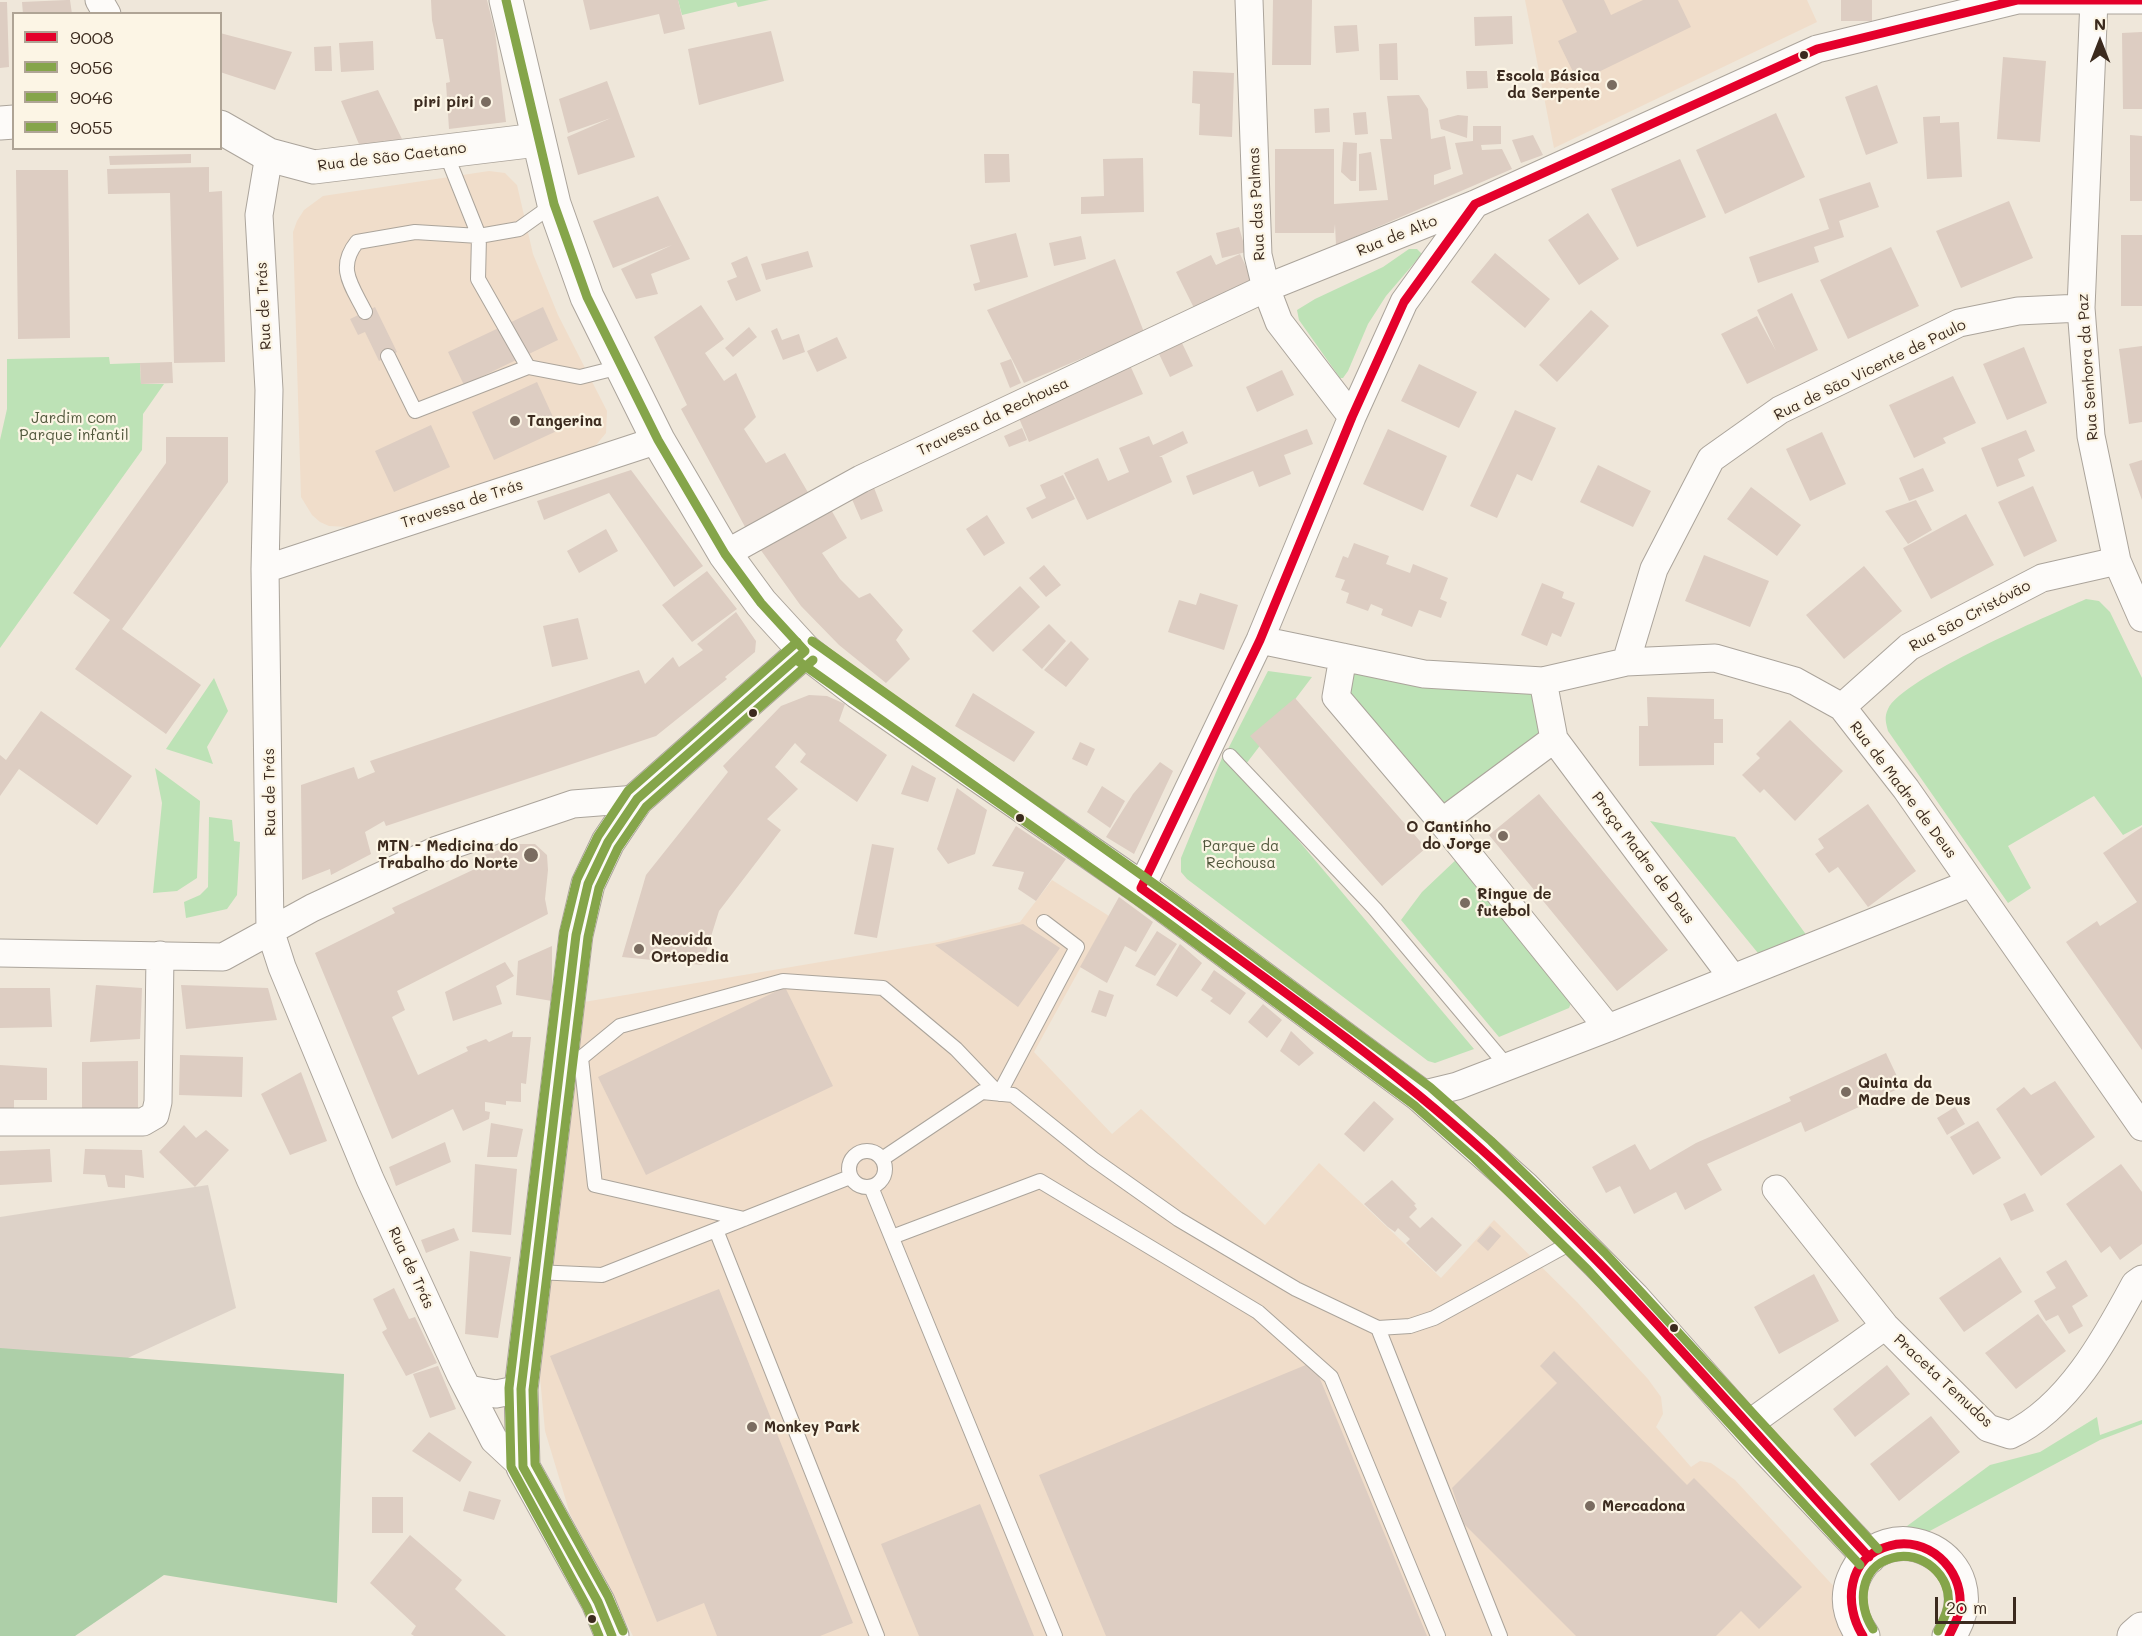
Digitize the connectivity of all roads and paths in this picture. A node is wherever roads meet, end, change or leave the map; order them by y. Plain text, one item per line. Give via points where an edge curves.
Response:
1 (506, 0) edge
2 (1249, 0) edge
3 (2142, 0) edge
4 (2094, 1) edge
5 (222, 128) edge
6 (537, 140) junction
7 (445, 151) junction
8 (269, 155) junction
9 (554, 204) junction
10 (1475, 204) junction
11 (479, 236) junction
12 (1266, 288) junction
13 (2081, 308) junction
14 (365, 312) dead end
15 (388, 356) dead end
16 (528, 367) junction
17 (620, 367) junction
18 (1352, 417) junction
19 (658, 440) junction
20 (725, 554) junction
21 (2117, 561) junction
22 (265, 569) junction
23 (2142, 618) edge
24 (1260, 640) junction
25 (805, 651) junction
26 (1343, 657) junction
27 (1626, 662) junction
28 (1543, 681) junction
29 (1842, 707) junction
30 (1554, 739) junction
31 (1230, 756) dead end
32 (637, 799) junction
33 (1442, 822) junction
34 (1971, 883) junction
35 (1141, 888) junction
36 (1044, 922) dead end
37 (270, 930) junction
38 (0, 953) edge
39 (160, 955) junction
40 (1732, 977) junction
41 (1608, 1028) junction
42 (1508, 1066) junction
43 (999, 1094) junction
44 (1420, 1095) junction
45 (0, 1122) edge
46 (2142, 1126) edge
47 (882, 1160) junction
48 (850, 1177) junction
49 (871, 1186) junction
50 (1776, 1189) dead end
51 (744, 1219) junction
52 (716, 1230) junction
53 (892, 1238) junction
54 (1576, 1240) junction
55 (535, 1272) junction
56 (2142, 1279) edge
57 (1885, 1326) junction
58 (1378, 1329) junction
59 (468, 1389) junction
60 (521, 1389) junction
61 (1746, 1426) junction
62 (524, 1467) junction
63 (1869, 1557) junction
64 (2142, 1629) edge
65 (612, 1636) edge
66 (877, 1636) edge
67 (1055, 1636) edge
68 (1438, 1636) edge
69 (1500, 1636) edge
70 (1863, 1636) edge
71 (1949, 1636) edge
72 (2134, 1636) edge

1 - 6 main road
2 - 12 street, Rua das Palmas via 1257,255
3 - 4 street, Rua de Alto
4 - 10 street, Rua de Alto via 2018,0 1817,49
4 - 13 street, Rua Senhora da Paz
5 - 8 main road, Rua de São Caetano
6 - 7 main road, Rua de São Caetano
6 - 9 main road
7 - 8 main road, Rua de São Caetano via 314,168
7 - 11 lane
8 - 22 street, Rua de Trás via 259,215 269,390
9 - 11 lane via 519,229
9 - 17 main road via 587,297
10 - 12 street, Rua de Alto
10 - 18 street via 1404,302
11 - 14 lane via 415,232 357,242 348,254 346,273
11 - 16 lane via 478,279
12 - 18 street, Rua das Palmas via 1279,322
12 - 20 street, Travessa da Rechousa via 861,479
13 - 21 street, Rua Senhora da Paz via 2091,436
13 - 27 street, Rua de São Vicente de Paulo via 2018,311 1959,323 1780,410 1711,459 1654,569
15 - 16 lane via 415,411
16 - 17 lane via 580,377
17 - 19 main road
18 - 24 street
19 - 20 main road
19 - 22 street, Travessa de Trás
20 - 25 main road via 761,603
21 - 23 street, Rua Senhora da Paz
21 - 29 street, Rua São Cristóvão via 2042,578 1909,648
22 - 37 street, Rua de Trás
24 - 26 street, Rua de Madre de Deus
24 - 35 street
25 - 32 main road
25 - 35 main road
26 - 28 street, Rua de Madre de Deus via 1424,674
26 - 33 street via 1336,697
27 - 28 street, Rua de Madre de Deus
27 - 29 street, Rua de Madre de Deus via 1715,658 1795,681
28 - 30 street, Praça Madre de Deus
29 - 34 street, Rua de Madre de Deus via 1906,789
30 - 33 street
30 - 40 street, Praça Madre de Deus
31 - 42 lane via 1375,909
32 - 37 street via 573,804 437,850
32 - 55 main road via 608,842 588,884 576,935
33 - 41 street
34 - 40 street
34 - 46 street, Rua de Madre de Deus
35 - 44 main road
36 - 43 lane via 1077,947
37 - 39 street via 223,957
37 - 59 street, Rua de Trás via 282,968 370,1179
38 - 39 street
39 - 45 street via 155,1115 143,1122
40 - 41 street
41 - 42 street
42 - 44 street via 1457,1086
43 - 47 lane via 982,1092
43 - 51 lane via 956,1049 883,988 783,981 620,1026 581,1058 595,1185
43 - 58 lane via 1013,1095 1093,1160 1178,1219 1296,1289
44 - 54 main road
47 - 48 lane via 870,1151 859,1153 849,1166
47 - 49 lane via 884,1175
48 - 49 lane via 859,1186
48 - 51 lane
49 - 53 lane
50 - 57 street, Praceta Temudos
51 - 52 lane
52 - 55 lane via 602,1275
52 - 66 lane
53 - 67 lane
53 - 68 lane via 1040,1181 1258,1312 1331,1377
54 - 58 lane via 1434,1318 1410,1326
54 - 61 main road
55 - 60 main road
56 - 57 street, Praceta Temudos via 2135,1284 2095,1354 2032,1425 2010,1435 1988,1428
57 - 61 street, Praceta Temudos
58 - 69 lane
59 - 60 street via 496,1394
59 - 62 street, Rua de Trás via 494,1440
60 - 62 main road
61 - 63 main road
62 - 65 main road via 598,1602
63 - 70 main road via 1857,1570 1850,1588 1849,1606
63 - 71 main road via 1885,1547 1904,1543 1940,1554 1961,1585 1958,1622
64 - 72 main road

